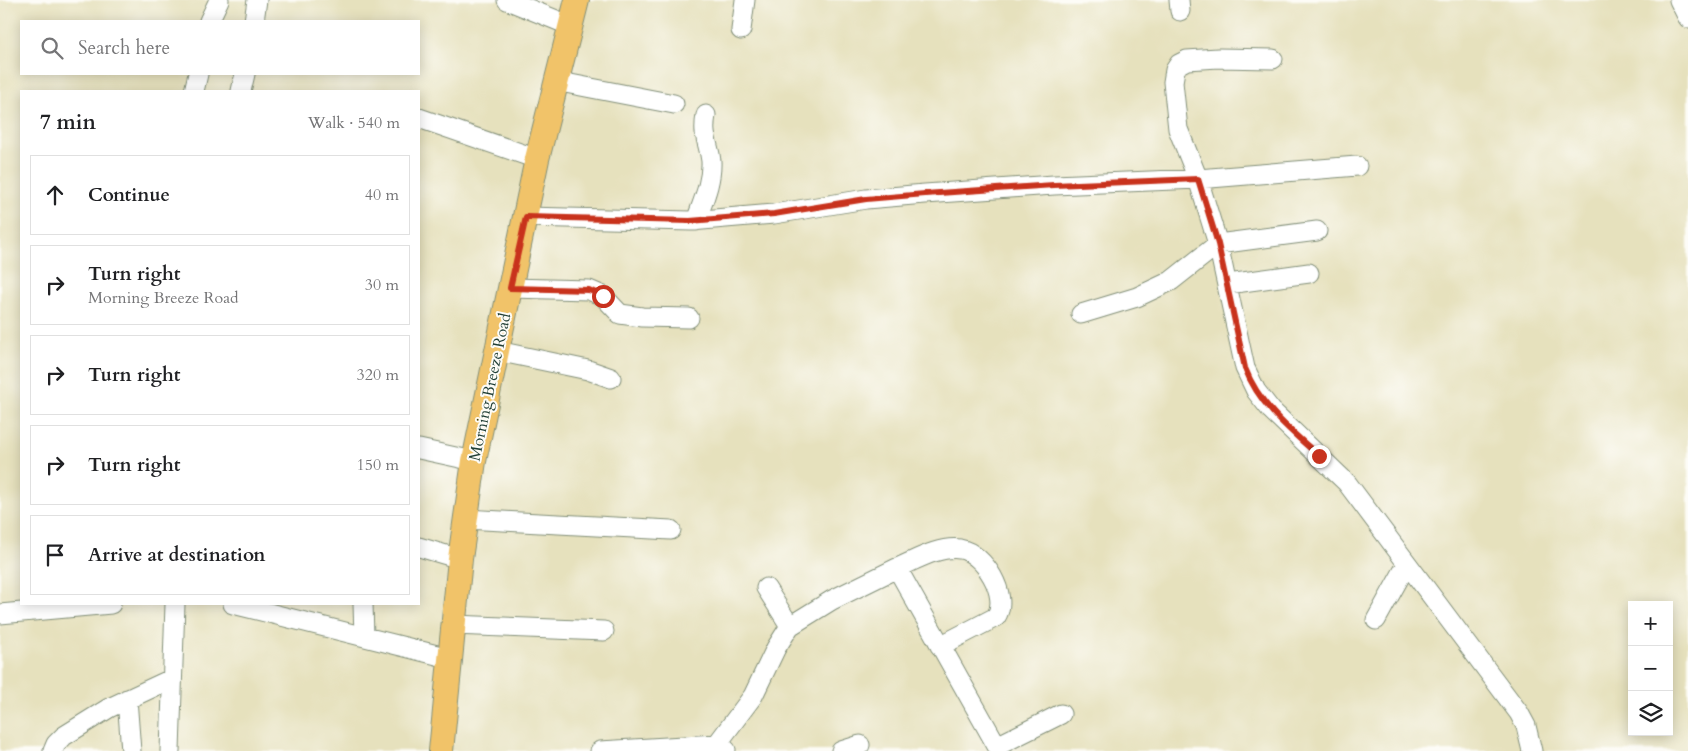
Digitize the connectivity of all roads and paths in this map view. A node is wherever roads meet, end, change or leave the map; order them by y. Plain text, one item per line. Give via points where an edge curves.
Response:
1 (219, 0) edge
2 (257, 0) edge
3 (507, 0) edge
4 (577, 0) edge
5 (745, 0) edge
6 (1679, 0) edge
7 (1688, 18) edge
8 (209, 20) edge
9 (254, 20) edge
10 (571, 26) junction
11 (741, 30) dead end
12 (1272, 58) dead end
13 (198, 75) edge
14 (245, 75) edge
15 (555, 81) junction
16 (194, 90) edge
17 (241, 90) edge
18 (674, 104) dead end
19 (706, 115) dead end
20 (420, 118) edge
21 (537, 159) junction
22 (1357, 166) dead end
23 (1198, 179) junction
24 (526, 217) junction
25 (696, 221) junction
26 (1317, 231) dead end
27 (1218, 244) junction
28 (1309, 273) dead end
29 (1228, 284) junction
30 (510, 288) junction
31 (1082, 314) dead end
32 (689, 318) dead end
33 (497, 350) junction
34 (611, 378) dead end
35 (420, 449) edge
36 (474, 461) junction
37 (464, 519) junction
38 (671, 530) dead end
39 (420, 548) edge
40 (460, 559) junction
41 (1407, 564) junction
42 (897, 568) junction
43 (766, 588) dead end
44 (100, 605) edge
45 (175, 605) edge
46 (237, 605) edge
47 (363, 605) edge
48 (0, 614) edge
49 (1376, 620) dead end
50 (453, 625) junction
51 (790, 626) junction
52 (604, 631) dead end
53 (364, 636) junction
54 (940, 646) junction
55 (449, 658) junction
56 (171, 679) junction
57 (126, 699) junction
58 (1061, 714) dead end
59 (860, 745) dead end
60 (723, 748) edge
61 (991, 748) edge
62 (53, 751) edge
63 (131, 751) edge
64 (170, 751) edge
65 (441, 751) edge
66 (600, 751) edge
67 (841, 751) edge
68 (1532, 751) edge

1 - 8 street
2 - 9 street
3 - 10 street
4 - 10 main road, Morning Breeze Road
5 - 11 street
6 - 7 street
10 - 15 main road, Morning Breeze Road
12 - 23 street via 1196,58 1179,64 1175,70 1178,129
13 - 16 street
14 - 17 street
15 - 18 street
15 - 21 main road, Morning Breeze Road
19 - 25 street via 704,135 711,172
20 - 21 street
21 - 24 main road, Morning Breeze Road
22 - 23 street
23 - 25 street via 925,194
23 - 27 street
24 - 25 street
24 - 30 main road, Morning Breeze Road
26 - 27 street
27 - 29 street
27 - 31 street via 1171,281 1137,297
28 - 29 street
29 - 41 street via 1245,368 1256,391 1271,410 1347,483
30 - 32 street via 589,290 603,296 620,314
30 - 33 main road, Morning Breeze Road
33 - 34 street
33 - 36 main road, Morning Breeze Road
35 - 36 street
36 - 37 main road, Morning Breeze Road
37 - 38 street
37 - 40 main road, Morning Breeze Road
39 - 40 street
40 - 50 main road, Morning Breeze Road
41 - 49 street
41 - 68 street via 1519,713
42 - 51 street via 832,600
42 - 54 street
42 - 54 street via 941,551 960,549 977,558 994,581 1002,609 996,617
43 - 51 street
44 - 48 street
45 - 56 street
46 - 53 street
47 - 53 street
50 - 52 street
50 - 55 main road, Morning Breeze Road
51 - 60 street
53 - 55 street
54 - 61 street
55 - 65 main road, Morning Breeze Road
56 - 57 street
56 - 64 street
57 - 62 street via 64,736
57 - 63 street
58 - 61 street
59 - 67 street
60 - 66 street

